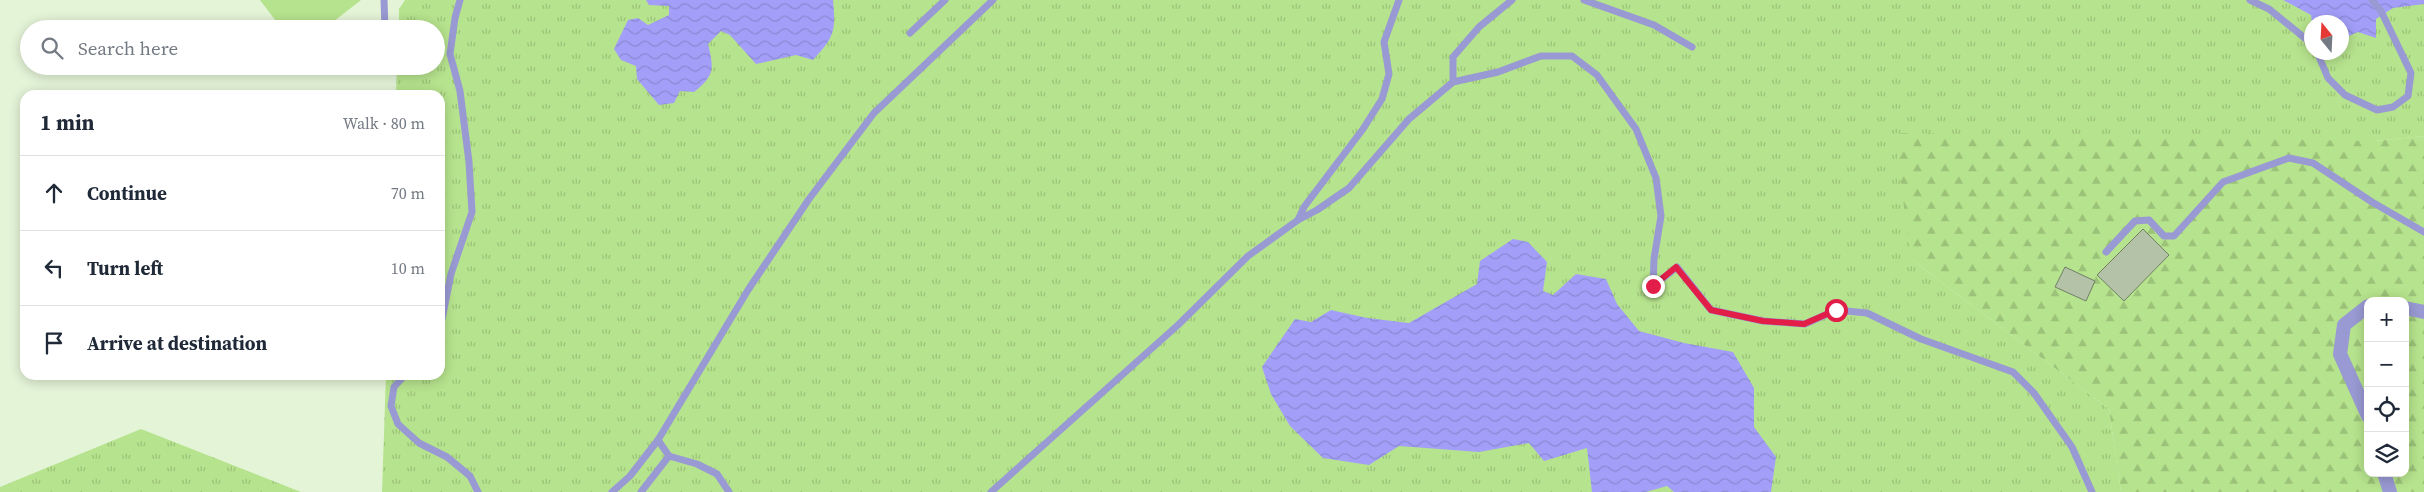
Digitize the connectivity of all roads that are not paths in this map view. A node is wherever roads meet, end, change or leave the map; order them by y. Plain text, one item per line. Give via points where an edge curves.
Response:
1 (384, 0) edge
2 (460, 0) edge
3 (945, 0) edge
4 (993, 0) edge
5 (1398, 0) edge
6 (1512, 0) edge
7 (1584, 0) edge
8 (2249, 0) edge
9 (2372, 0) edge
10 (385, 20) edge
11 (910, 33) dead end
12 (2304, 38) edge
13 (1692, 47) dead end
14 (2320, 60) edge
15 (1453, 82) junction
16 (1298, 220) junction
17 (2424, 232) edge
18 (2106, 252) dead end
19 (445, 304) edge
20 (2364, 309) edge
21 (2409, 309) edge
22 (2424, 312) edge
23 (400, 380) edge
24 (2364, 407) edge
25 (658, 440) junction
26 (669, 456) junction
27 (2385, 477) edge
28 (478, 492) edge
29 (612, 492) edge
30 (641, 492) edge
31 (729, 492) edge
32 (991, 492) edge
33 (2092, 492) edge
34 (2390, 492) edge

1 - 10 lane
2 - 19 lane via 454,18 450,54 460,91 472,212 451,274
3 - 11 lane
4 - 25 lane via 874,113 809,199 748,290
5 - 16 lane via 1384,42 1389,74 1382,99
6 - 15 lane via 1452,57
7 - 13 lane via 1654,25
8 - 12 lane via 2268,9
9 - 14 lane via 2381,11 2411,74 2408,96 2393,107 2377,110 2345,95 2328,78
15 - 16 lane via 1409,119 1349,188
15 - 33 lane via 1498,72 1541,56 1572,56 1597,75 1636,129 1656,178 1661,216 1653,286 1676,267 1711,310 1763,321 1804,324 1836,310 1866,313 1921,339 2013,372 2034,393 2072,447
16 - 32 lane via 1248,256 1178,324
17 - 18 lane via 2312,163 2289,158 2223,182 2174,236 2164,236 2149,220 2135,221
20 - 24 street via 2344,325 2340,354
21 - 22 street
23 - 28 lane via 394,387 391,406 398,424 419,443 447,457 470,476
25 - 26 lane
25 - 29 lane via 630,476
26 - 30 lane
26 - 31 lane via 698,464 717,474
27 - 34 street

